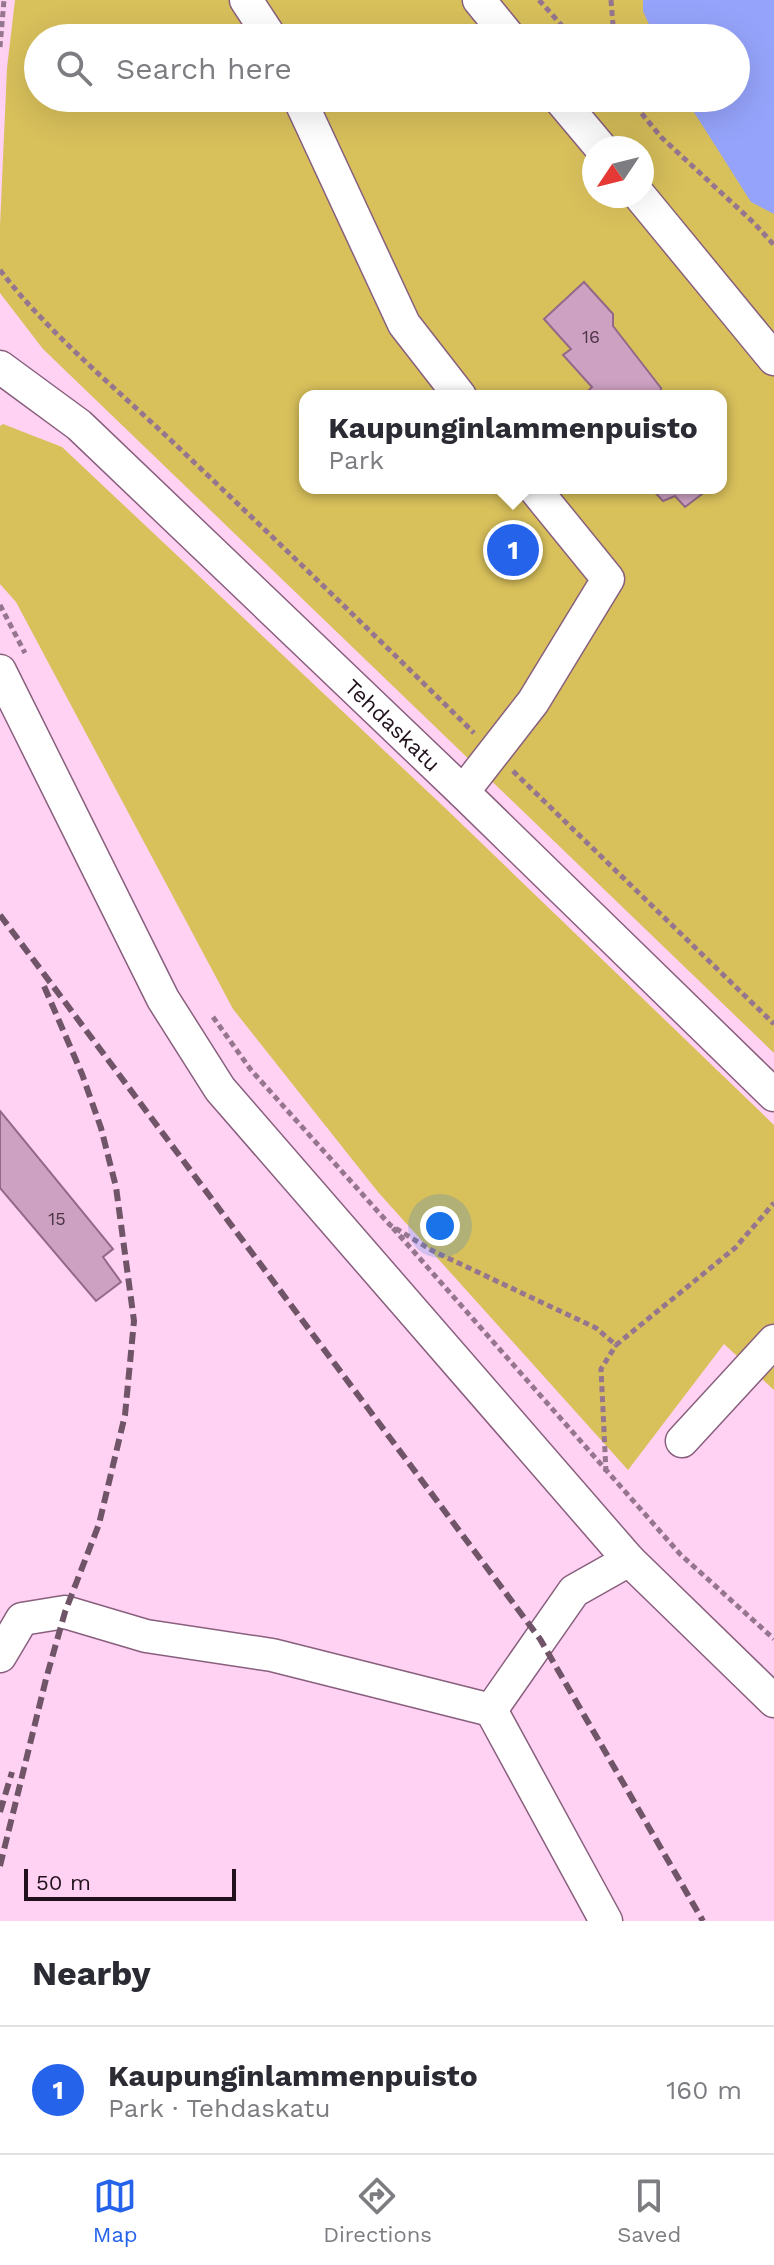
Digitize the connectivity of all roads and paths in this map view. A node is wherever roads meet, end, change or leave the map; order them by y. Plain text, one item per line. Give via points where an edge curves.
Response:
1 (4, 0) edge
2 (246, 0) edge
3 (479, 0) edge
4 (539, 0) edge
5 (611, 0) edge
6 (262, 24) edge
7 (499, 24) edge
8 (560, 24) edge
9 (613, 24) edge
10 (0, 47) edge
11 (306, 112) edge
12 (571, 112) edge
13 (640, 112) edge
14 (591, 136) edge
15 (650, 208) edge
16 (774, 245) edge
17 (0, 270) edge
18 (774, 359) edge
19 (0, 367) edge
20 (455, 390) edge
21 (539, 494) edge
22 (0, 605) edge
23 (32, 667) dead end
24 (0, 671) edge
25 (495, 753) junction
26 (463, 792) junction
27 (207, 1007) dead end
28 (774, 1024) edge
29 (774, 1095) edge
30 (774, 1203) edge
31 (390, 1225) junction
32 (774, 1341) edge
33 (616, 1345) junction
34 (682, 1441) dead end
35 (606, 1472) junction
36 (629, 1560) junction
37 (774, 1639) edge
38 (0, 1656) edge
39 (774, 1701) edge
40 (491, 1710) junction
41 (606, 1921) edge

1 - 10 path
2 - 6 street
3 - 7 street
4 - 8 path
5 - 9 path
11 - 20 street via 404,324
12 - 14 street
13 - 16 path
15 - 18 street
17 - 25 path via 72,346
19 - 26 street, Tehdaskatu via 79,425
21 - 25 street via 608,579 533,702
22 - 23 path
24 - 36 street via 163,999 220,1089
25 - 26 street
25 - 28 path
26 - 29 street, Tehdaskatu
27 - 31 path via 251,1070
30 - 33 path via 735,1248
31 - 33 path via 433,1251 596,1328
31 - 35 path
32 - 34 street
33 - 35 path via 601,1369
35 - 37 path via 680,1554
36 - 39 street
36 - 40 street via 574,1591
38 - 40 street via 22,1619 65,1612 146,1636 272,1655
40 - 41 street

